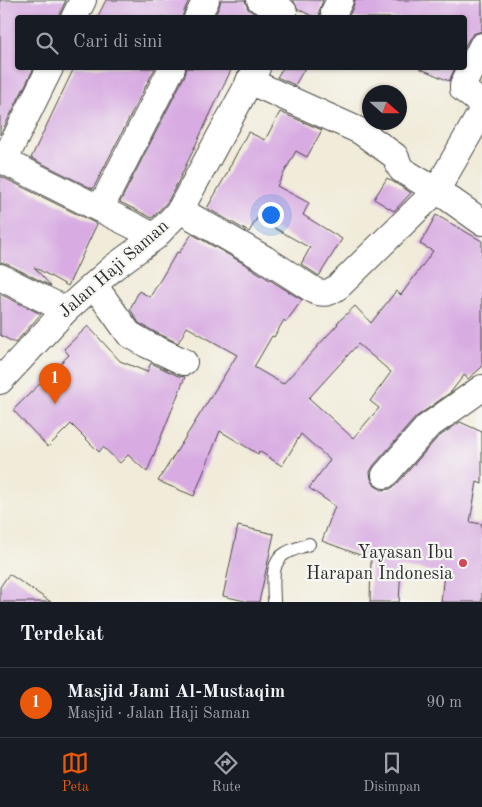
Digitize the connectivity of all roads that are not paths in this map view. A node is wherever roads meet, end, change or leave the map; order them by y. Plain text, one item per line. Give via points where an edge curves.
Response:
1 (83, 0) edge
2 (206, 0) edge
3 (260, 0) edge
4 (76, 15) edge
5 (199, 15) edge
6 (284, 15) edge
7 (482, 46) edge
8 (49, 70) edge
9 (171, 70) edge
10 (253, 74) edge
11 (482, 104) edge
12 (482, 114) edge
13 (2, 160) edge
14 (436, 191) junction
15 (100, 209) junction
16 (180, 210) junction
17 (482, 222) edge
18 (154, 237) junction
19 (0, 277) edge
20 (94, 285) junction
21 (66, 310) junction
22 (184, 362) dead end
23 (0, 381) edge
24 (482, 388) edge
25 (385, 475) dead end
26 (309, 544) dead end
27 (274, 602) edge

1 - 4 street
2 - 5 street
3 - 6 street
7 - 11 street via 463,85 463,89
8 - 13 street
9 - 15 street
10 - 14 street via 360,131 395,156 402,170
10 - 16 street, Jalan Haji Saman
12 - 14 street
13 - 15 street
14 - 16 street via 340,285 323,294
14 - 17 street
15 - 18 street
16 - 18 street, Jalan Haji Saman
18 - 20 street, Jalan Haji Saman
19 - 21 street
20 - 21 street, Jalan Haji Saman
20 - 22 street via 129,334
21 - 23 street, Jalan Haji Saman
24 - 25 street via 427,427
26 - 27 lane via 284,554 276,561

